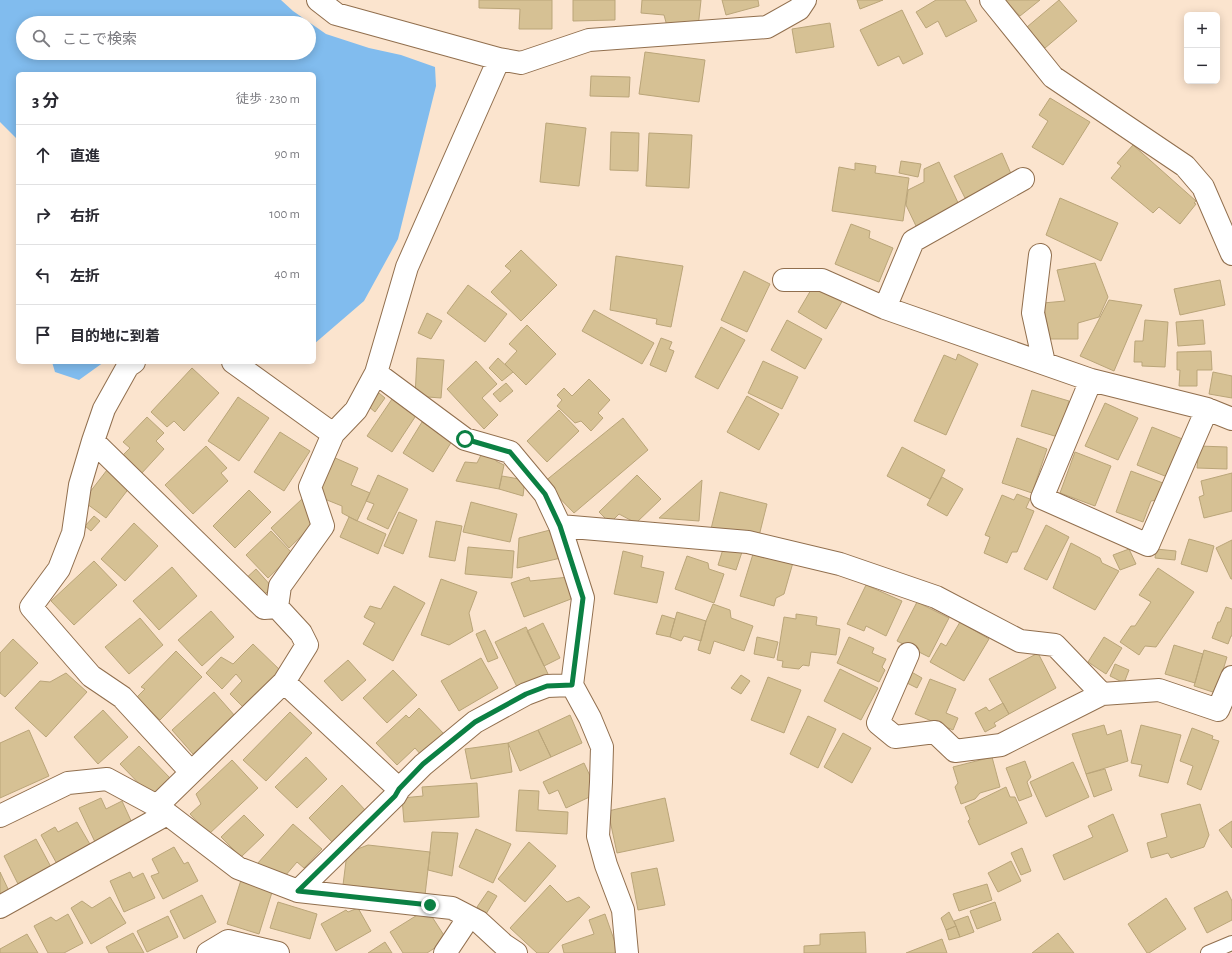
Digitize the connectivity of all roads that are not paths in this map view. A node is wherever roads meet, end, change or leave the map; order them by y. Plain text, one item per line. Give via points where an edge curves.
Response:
1 (318, 0) edge
2 (805, 0) edge
3 (991, 0) edge
4 (499, 59) junction
5 (1023, 179) dead end
6 (1232, 254) edge
7 (1040, 255) dead end
8 (784, 280) dead end
9 (886, 308) junction
10 (1044, 363) junction
11 (131, 364) edge
12 (236, 364) edge
13 (376, 373) junction
14 (1091, 380) junction
15 (1207, 409) junction
16 (1232, 419) edge
17 (333, 434) junction
18 (93, 441) junction
19 (560, 526) junction
20 (277, 607) junction
21 (908, 654) dead end
22 (1232, 677) edge
23 (284, 682) junction
24 (572, 685) junction
25 (1102, 694) junction
26 (192, 772) junction
27 (399, 789) junction
28 (162, 810) junction
29 (0, 816) edge
30 (298, 891) junction
31 (0, 907) edge
32 (469, 917) junction
33 (1232, 943) edge
34 (208, 953) edge
35 (278, 953) edge
36 (445, 953) edge
37 (516, 953) edge
38 (627, 953) edge
39 (1208, 953) edge

1 - 4 street via 336,14
2 - 4 street via 799,9 768,27 589,40 521,63
3 - 6 street via 1053,77 1185,166 1202,187
4 - 13 street via 407,267
5 - 9 street via 913,241
7 - 10 street via 1033,313
8 - 9 street via 822,280
9 - 10 street
10 - 14 street
11 - 18 street via 104,409
12 - 17 street
13 - 17 street via 356,410
13 - 19 street via 465,439 510,452 545,494
14 - 15 street
14 - 15 street via 1042,498 1148,545
15 - 16 street
17 - 20 street via 310,487 323,526 280,586
18 - 20 street via 264,608
18 - 26 street via 80,485 73,534 59,569 31,607 91,676 122,697
19 - 24 street via 583,598
19 - 25 street via 748,542 840,564 936,597 1020,641 1055,645
20 - 23 street via 301,633 307,645
21 - 25 street via 878,723 895,737 936,732 955,751 1001,745
22 - 25 street via 1218,710 1159,690
23 - 26 street
23 - 27 street
24 - 27 street via 547,686 526,694 475,722 423,764
24 - 38 street via 602,747 598,836 623,910
26 - 28 street
27 - 30 street via 395,796
28 - 29 street via 107,779 68,783
28 - 30 street via 238,868
28 - 31 street
30 - 32 street via 452,908
32 - 36 street
32 - 37 street via 479,922
33 - 39 lane
34 - 35 street via 228,941

